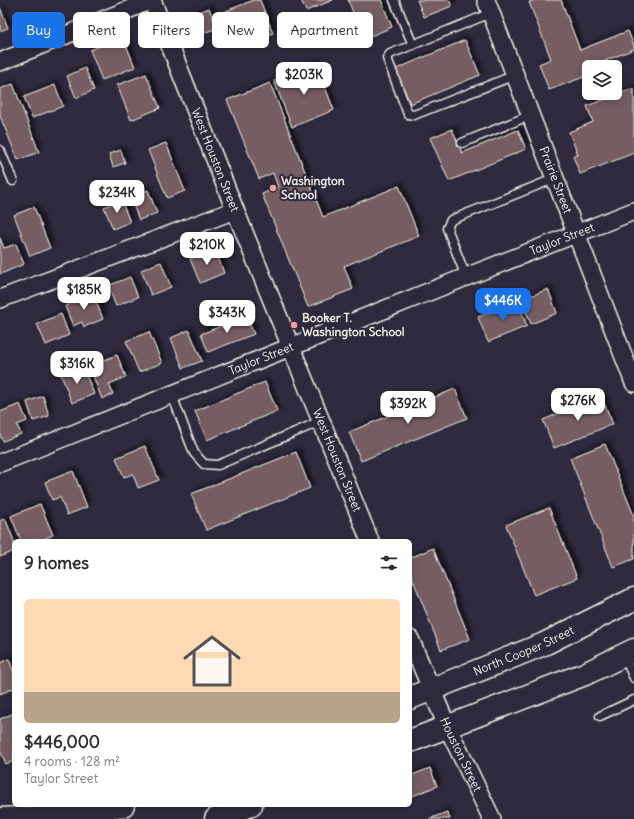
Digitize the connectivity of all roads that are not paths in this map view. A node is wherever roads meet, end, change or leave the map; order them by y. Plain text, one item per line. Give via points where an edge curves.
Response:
1 (152, 0) edge
2 (394, 0) edge
3 (489, 7) edge
4 (412, 45) junction
5 (0, 62) edge
6 (515, 75) junction
7 (531, 115) junction
8 (462, 143) dead end
9 (0, 150) edge
10 (556, 178) junction
11 (12, 181) dead end
12 (235, 210) junction
13 (634, 211) edge
14 (577, 234) junction
15 (466, 277) junction
16 (0, 299) edge
17 (290, 348) junction
18 (634, 383) edge
19 (172, 395) junction
20 (321, 421) junction
21 (0, 463) edge
22 (369, 539) edge
23 (634, 599) edge
24 (412, 644) edge
25 (629, 652) edge
26 (634, 678) edge
27 (431, 690) junction
28 (412, 697) edge
29 (634, 700) edge
30 (600, 716) dead end
31 (447, 726) junction
32 (412, 740) edge
33 (107, 807) edge
34 (246, 807) edge
35 (0, 819) edge
36 (216, 819) edge
37 (492, 819) edge

1 - 5 street
1 - 12 street, West Houston Street
2 - 4 lane
3 - 4 lane
3 - 6 street, Prairie Street
4 - 6 lane via 390,54 387,58 408,114 414,115
6 - 7 street, Prairie Street
7 - 8 lane
7 - 10 street, Prairie Street
9 - 11 lane
10 - 14 street, Prairie Street
10 - 15 lane via 451,220 447,228
12 - 16 street
12 - 17 street, West Houston Street
13 - 14 street, Taylor Street
14 - 15 street, Taylor Street
14 - 18 street, Prairie Street
15 - 17 street, Taylor Street
17 - 19 street, Taylor Street
17 - 20 street, West Houston Street
19 - 20 lane via 194,453 204,464 218,464
19 - 21 street, Taylor Street
20 - 22 street, West Houston Street
23 - 27 main road, North Cooper Street via 544,644
24 - 27 street
25 - 26 lane
25 - 31 main road via 585,674
27 - 28 main road, North Cooper Street
27 - 31 street, Houston Street
29 - 30 lane
31 - 32 main road
31 - 37 street, Houston Street
33 - 35 main road via 43,817
34 - 36 main road

